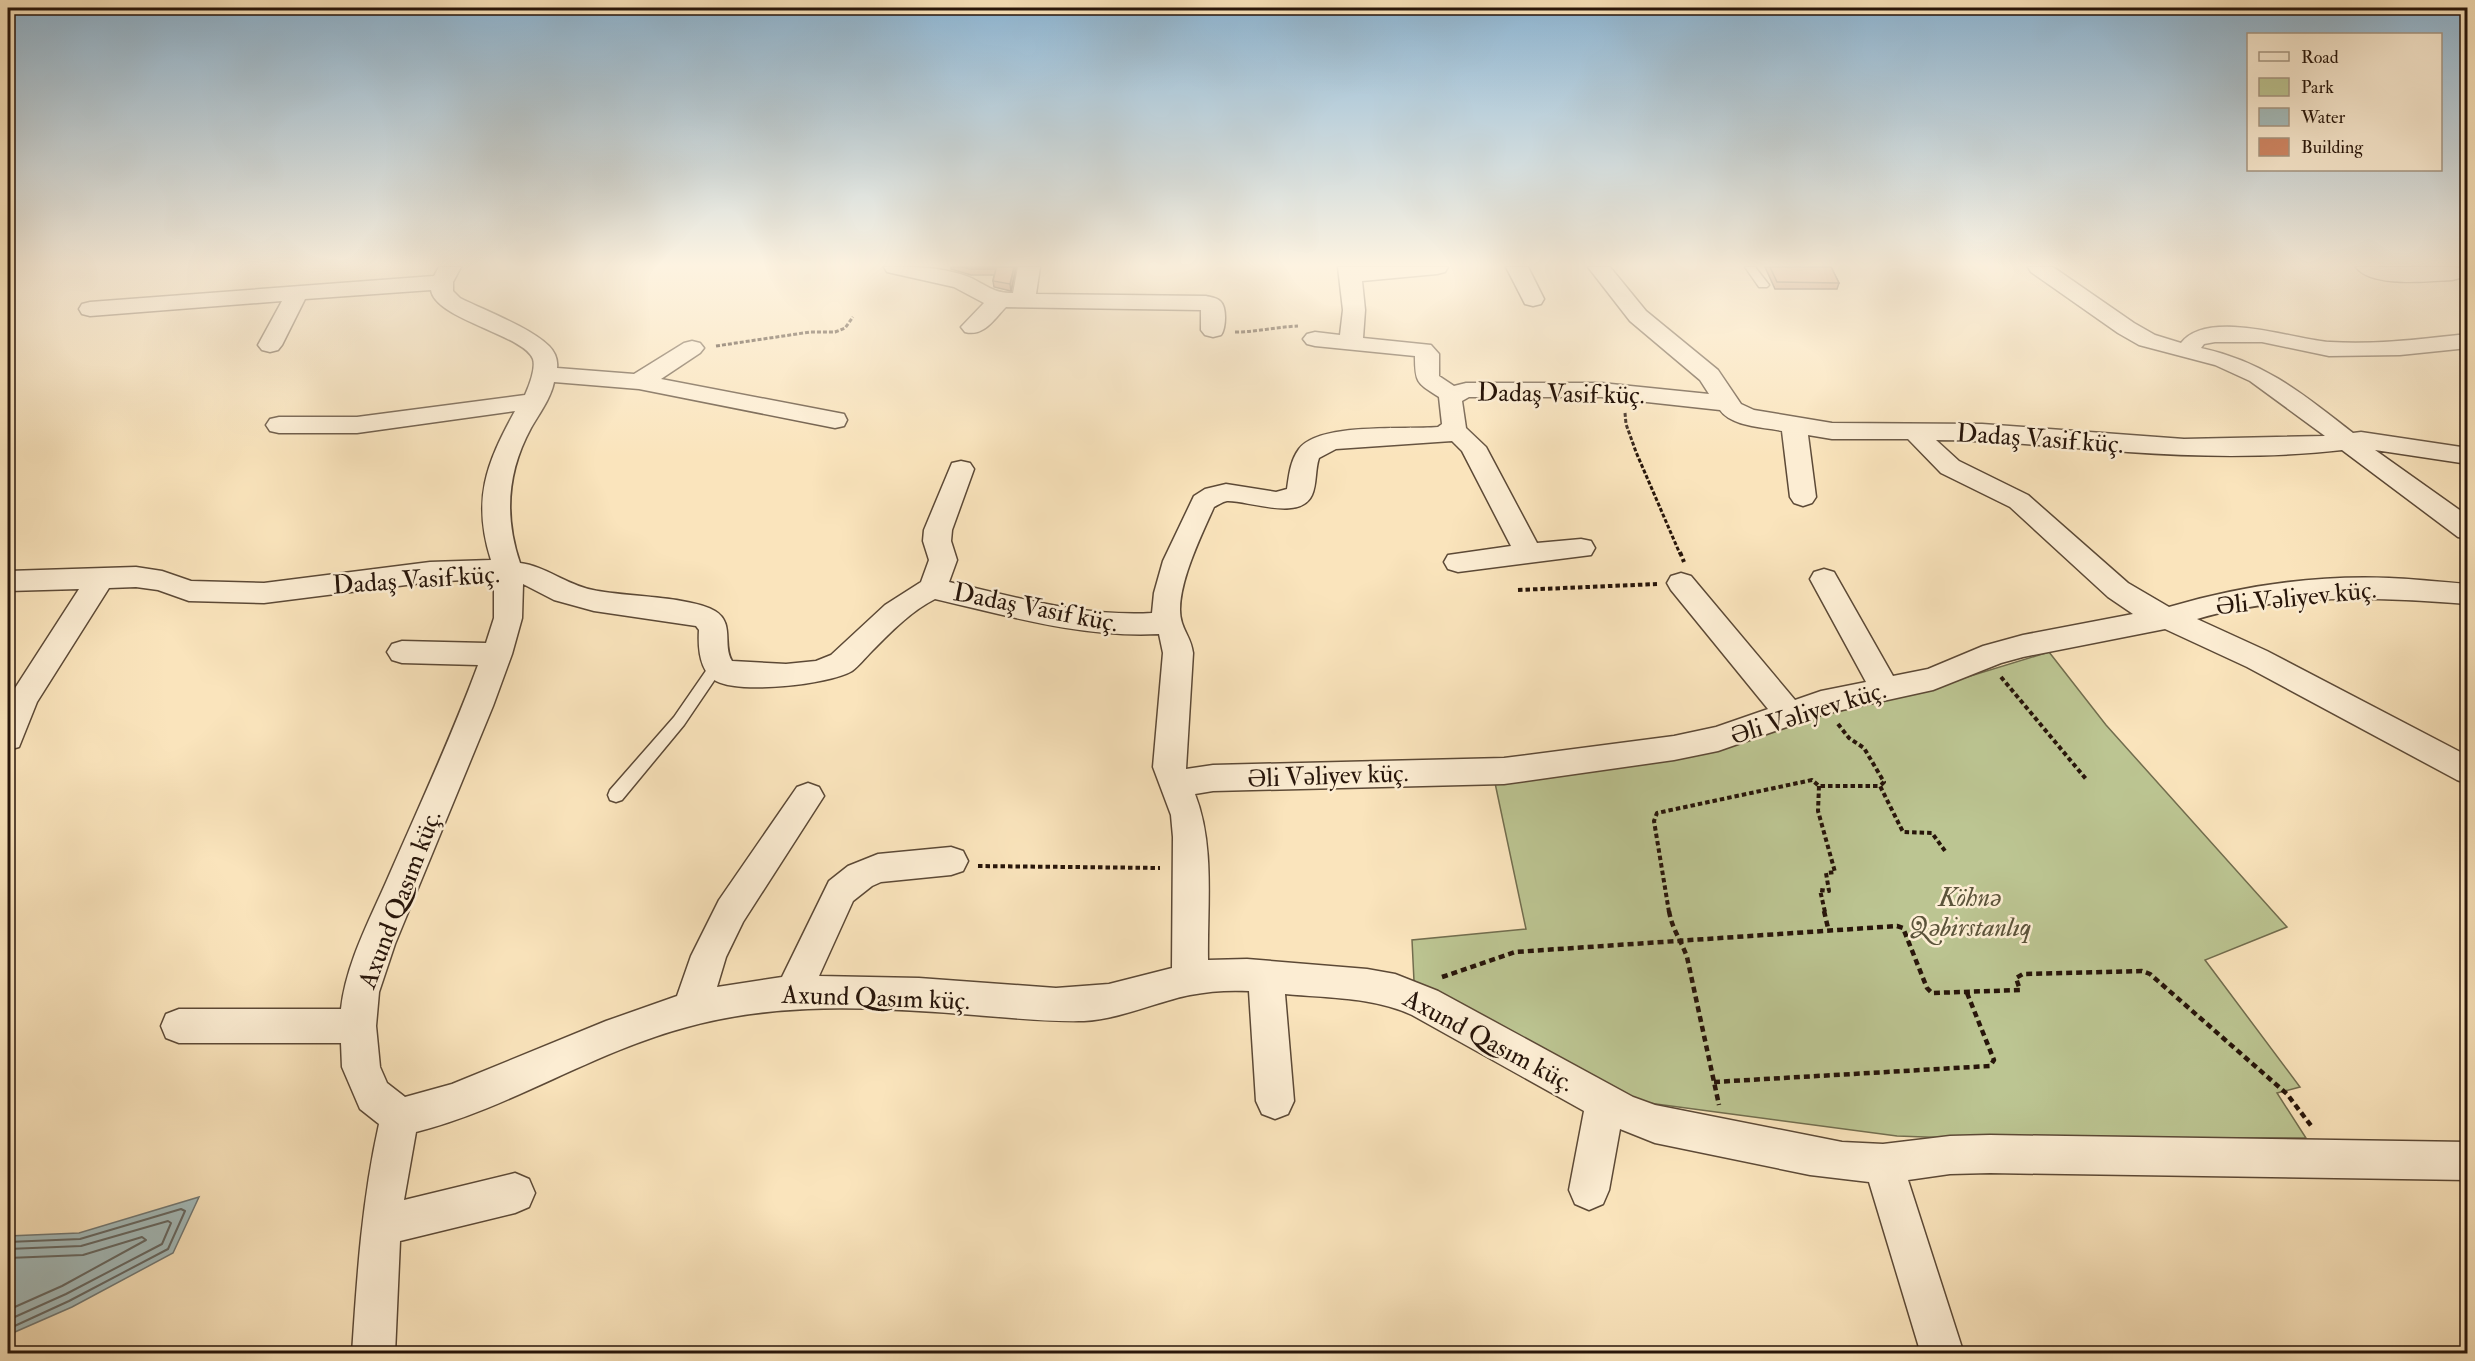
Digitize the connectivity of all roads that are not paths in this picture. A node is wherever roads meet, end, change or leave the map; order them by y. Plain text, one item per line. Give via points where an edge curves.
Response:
1 (278, 331) edge
2 (506, 331) edge
3 (1352, 331) edge
4 (1655, 331) edge
5 (2130, 331) edge
6 (1315, 339) road end
7 (2468, 341) edge
8 (1351, 344) junction
9 (270, 345) dead end
10 (692, 348) road end
11 (2186, 352) junction
12 (639, 382) junction
13 (539, 387) junction
14 (1452, 395) junction
15 (1727, 403) junction
16 (835, 420) dead end
17 (279, 425) dead end
18 (1794, 425) junction
19 (1452, 431) junction
20 (1915, 432) junction
21 (2347, 440) junction
22 (2468, 456) edge
23 (961, 469) dead end
24 (1803, 497) dead end
25 (2468, 530) edge
26 (1581, 549) dead end
27 (1528, 552) junction
28 (1458, 562) dead end
29 (508, 571) junction
30 (101, 578) junction
31 (1824, 579) dead end
32 (8, 581) edge
33 (1681, 583) road end
34 (933, 588) junction
35 (2468, 594) edge
36 (2166, 618) junction
37 (1167, 623) junction
38 (402, 652) dead end
39 (497, 654) junction
40 (717, 666) junction
41 (1884, 688) junction
42 (1788, 713) junction
43 (8, 738) edge
44 (2468, 771) edge
45 (1174, 784) junction
46 (616, 795) dead end
47 (808, 796) dead end
48 (951, 861) road end
49 (1266, 976) junction
50 (1190, 979) junction
51 (793, 993) junction
52 (691, 1009) junction
53 (179, 1026) dead end
54 (358, 1026) junction
55 (1275, 1101) dead end
56 (1605, 1103) junction
57 (400, 1116) junction
58 (2468, 1161) edge
59 (1883, 1164) junction
60 (1589, 1190) dead end
61 (515, 1192) dead end
62 (381, 1226) junction
63 (373, 1353) edge
64 (1943, 1353) edge

1 - 9 street
2 - 13 street via 542,352 546,362
3 - 8 street
4 - 15 street via 1709,375
5 - 11 street
6 - 8 street
7 - 11 street via 2400,348 2329,349 2262,335 2215,336 2196,339
8 - 14 street via 1423,350 1427,354 1427,379
10 - 12 street
11 - 21 street via 2222,360 2259,376
12 - 13 street
12 - 16 street
13 - 17 street via 357,425
13 - 29 street, Axund Qasım küç. via 507,449 496,494 498,539
14 - 15 street, Dadaş Vasif küç. via 1480,389 1623,391
14 - 19 street, Dadaş Vasif küç.
15 - 18 street, Dadaş Vasif küç. via 1748,417
18 - 20 street, Dadaş Vasif küç. via 1840,432
18 - 24 street
19 - 27 street via 1473,447
19 - 37 street, Dadaş Vasif küç. via 1436,436 1344,439 1316,446 1308,454 1299,494 1291,500 1213,494 1203,502 1168,588
20 - 21 street, Dadaş Vasif küç. via 1982,432 2184,447 2307,446
20 - 36 street via 1950,467 2019,501 2118,590
21 - 22 street, Dadaş Vasif küç.
21 - 25 street
23 - 34 street via 938,530 943,560
26 - 27 street
27 - 28 street
29 - 30 street, Dadaş Vasif küç. via 430,572 264,593 189,591 136,577
29 - 39 street, Axund Qasım küç. via 508,618
29 - 40 street, Dadaş Vasif küç. via 526,574 564,593 594,601 706,619 714,628
30 - 32 street, Dadaş Vasif küç.
30 - 43 street via 23,699
31 - 41 street
33 - 42 street
34 - 37 street, Dadaş Vasif küç. via 1074,618 1124,625
34 - 40 street, Dadaş Vasif küç. via 904,606 842,662 824,670 747,674 727,673
35 - 36 street, Əli Vəliyev küç. via 2390,588 2306,591 2214,604
36 - 41 street, Əli Vəliyev küç. via 2023,646 1934,679
36 - 44 street via 2257,659
37 - 45 street via 1176,638 1178,653 1169,749
38 - 39 street
39 - 54 street, Axund Qasım küç. via 377,944 362,992
40 - 46 lane via 679,721
41 - 42 street, Əli Vəliyev küç.
42 - 45 street, Əli Vəliyev küç. via 1718,739 1674,748 1504,771 1213,778
45 - 50 street via 1187,815 1190,837
47 - 52 street via 731,911 709,956
48 - 51 street via 878,868 841,891
49 - 50 street, Axund Qasım küç.
49 - 55 street
49 - 56 street, Axund Qasım küç. via 1395,990
50 - 51 street, Axund Qasım küç. via 1088,1005 845,992
51 - 52 street, Axund Qasım küç.
52 - 57 street, Axund Qasım küç. via 644,1024 461,1099
53 - 54 street
54 - 57 street, Axund Qasım küç. via 361,1067 373,1096
56 - 59 street, Axund Qasım küç. via 1655,1124 1842,1161
56 - 60 street
57 - 62 street
58 - 59 street, Axund Qasım küç. via 1990,1154
59 - 64 street
61 - 62 street
62 - 63 street

